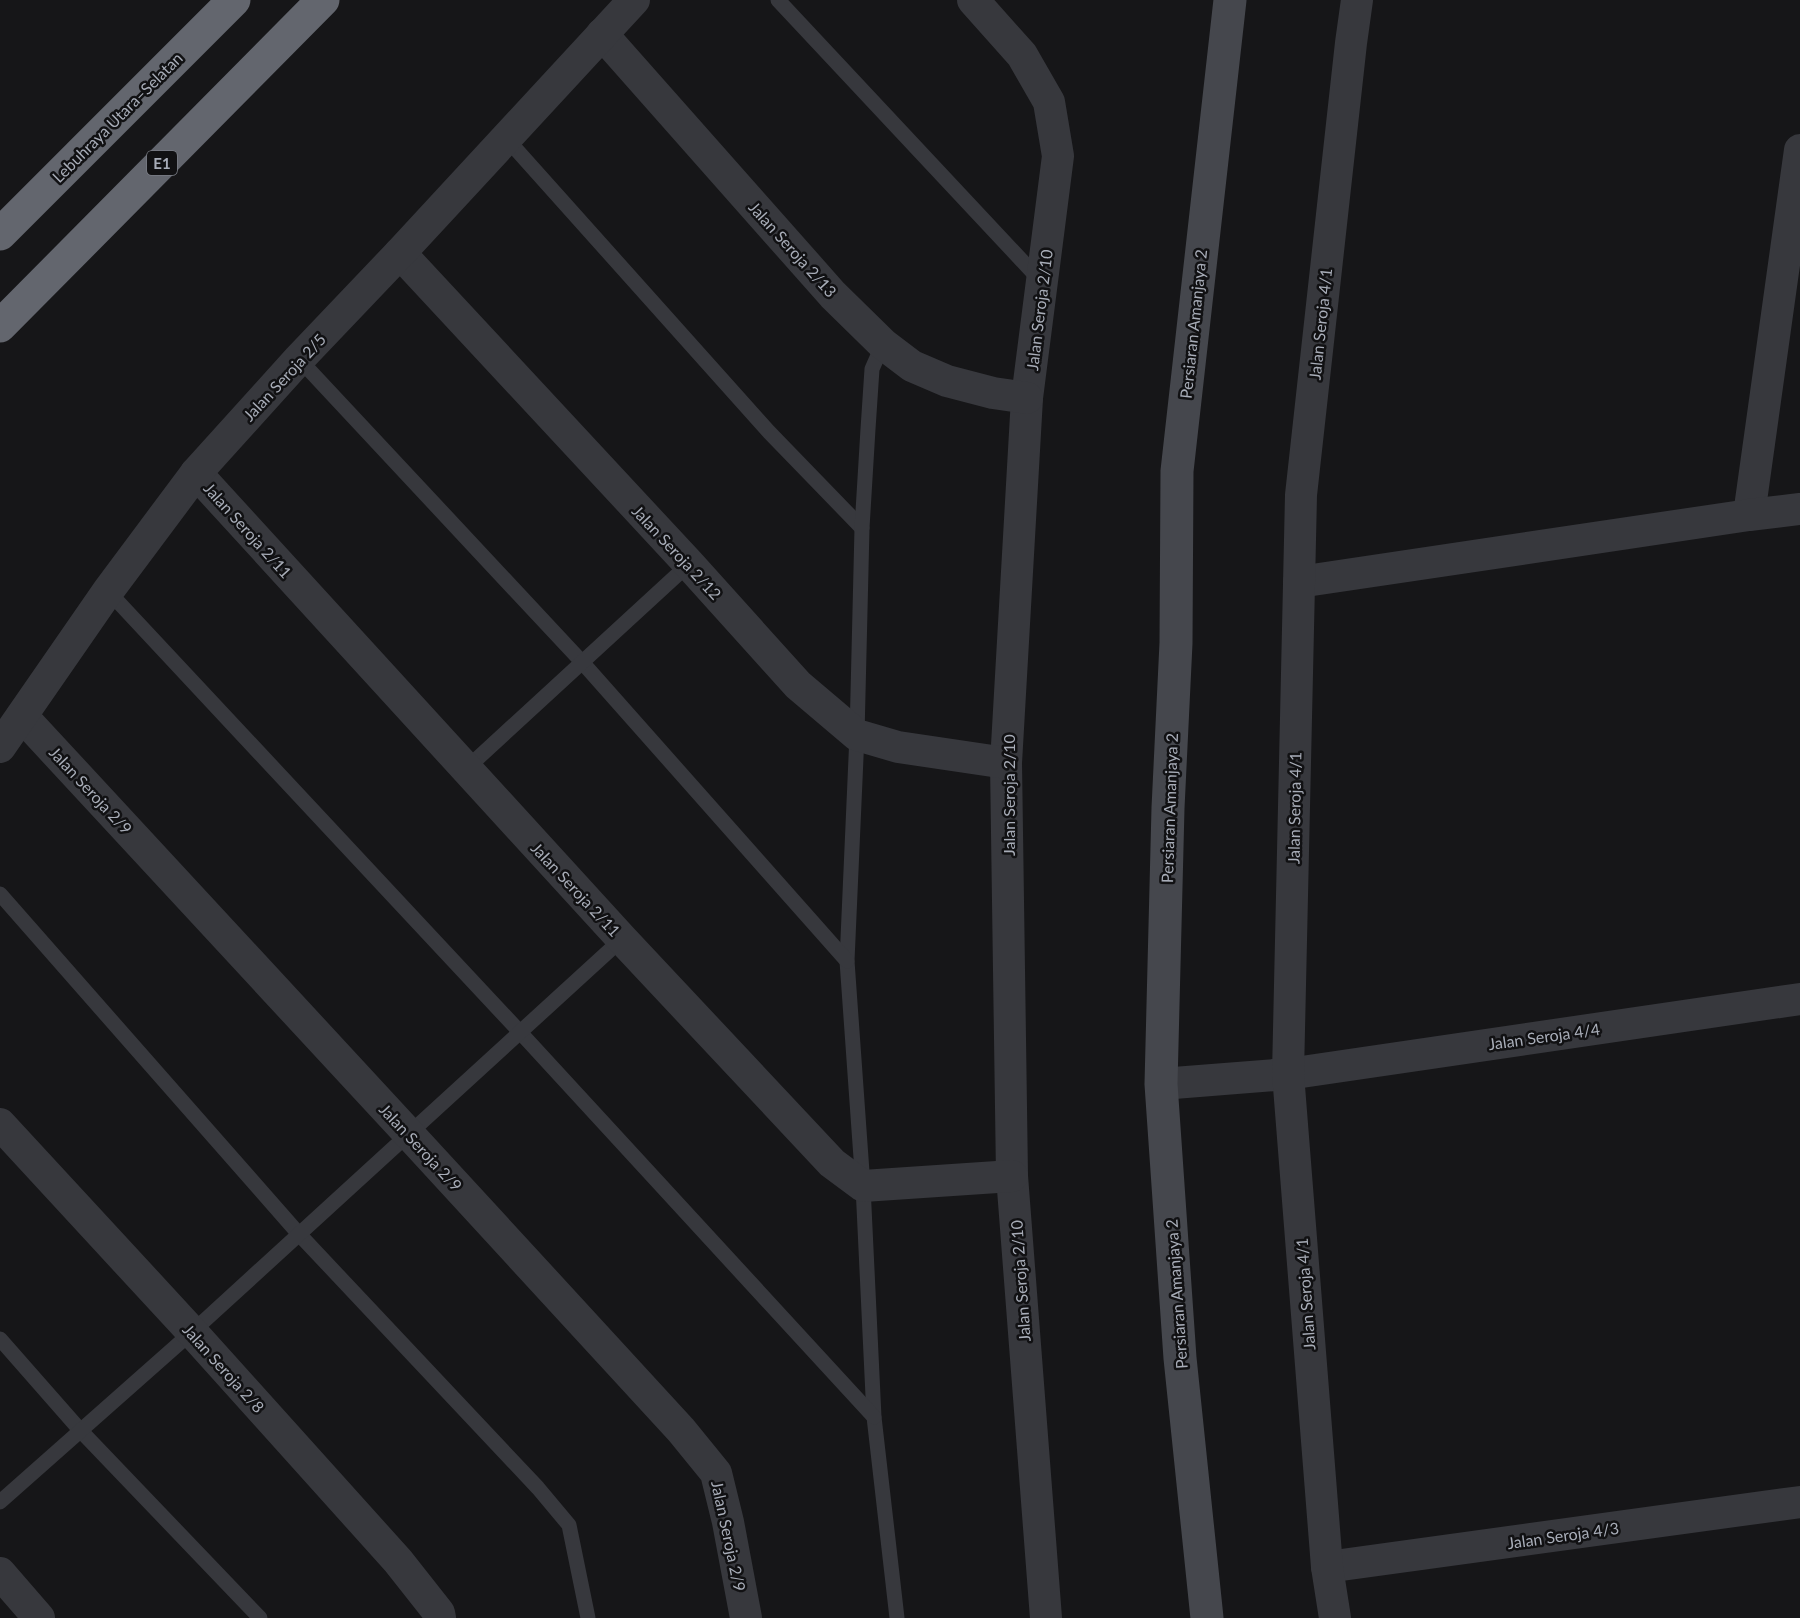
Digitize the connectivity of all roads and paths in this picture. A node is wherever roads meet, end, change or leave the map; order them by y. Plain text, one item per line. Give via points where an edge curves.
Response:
1 (234, 0) edge
2 (323, 0) edge
3 (634, 0) edge
4 (778, 0) edge
5 (973, 0) edge
6 (1230, 0) edge
7 (1357, 0) edge
8 (602, 34) junction
9 (506, 138) junction
10 (1800, 150) edge
11 (0, 234) edge
12 (400, 253) junction
13 (1043, 284) junction
14 (0, 326) edge
15 (883, 344) junction
16 (299, 359) junction
17 (1028, 398) junction
18 (196, 472) junction
19 (1800, 509) edge
20 (1749, 515) junction
21 (862, 528) junction
22 (689, 564) junction
23 (1299, 582) junction
24 (108, 591) junction
25 (582, 662) junction
26 (22, 716) junction
27 (857, 735) junction
28 (0, 747) edge
29 (1006, 763) junction
30 (466, 769) junction
31 (0, 894) edge
32 (622, 939) junction
33 (847, 961) junction
34 (1800, 999) edge
35 (519, 1031) junction
36 (1288, 1074) junction
37 (1161, 1084) junction
38 (0, 1124) edge
39 (408, 1133) junction
40 (1012, 1176) junction
41 (863, 1185) junction
42 (298, 1233) junction
43 (192, 1332) junction
44 (0, 1339) edge
45 (874, 1417) junction
46 (80, 1430) junction
47 (0, 1502) edge
48 (1800, 1503) edge
49 (1327, 1567) junction
50 (0, 1573) edge
51 (39, 1618) edge
52 (260, 1618) edge
53 (440, 1618) edge
54 (588, 1618) edge
55 (746, 1618) edge
56 (897, 1618) edge
57 (1046, 1618) edge
58 (1207, 1618) edge
59 (1335, 1618) edge

1 - 11 highway, Lebuhraya Utara–Selatan
2 - 14 highway, E1
3 - 8 street
4 - 13 lane
5 - 13 street, Jalan Seroja 2/10 via 1022,55 1048,102 1058,156
6 - 37 street, Persiaran Amanjaya 2 via 1176,471 1176,643
7 - 23 street, Jalan Seroja 4/1 via 1301,495
8 - 9 street, Jalan Seroja 2/5
8 - 15 street, Jalan Seroja 2/13 via 833,295
9 - 12 street, Jalan Seroja 2/5
9 - 21 lane via 769,432
10 - 20 street
12 - 16 street, Jalan Seroja 2/5
12 - 22 street, Jalan Seroja 2/12
13 - 17 street, Jalan Seroja 2/10
15 - 17 street, Jalan Seroja 2/13 via 912,366 947,381
15 - 21 lane via 872,369
16 - 18 street, Jalan Seroja 2/5
16 - 25 lane
17 - 29 street, Jalan Seroja 2/10
18 - 24 street, Jalan Seroja 2/5
18 - 30 street, Jalan Seroja 2/11
19 - 20 street
20 - 23 street
21 - 27 lane
22 - 25 lane
22 - 27 street, Jalan Seroja 2/12 via 798,685
23 - 36 street, Jalan Seroja 4/1
24 - 26 street, Jalan Seroja 2/5
24 - 35 lane
25 - 30 lane
25 - 33 lane
26 - 28 street, Jalan Seroja 2/5
26 - 39 street, Jalan Seroja 2/9
27 - 29 street, Jalan Seroja 2/12 via 898,747
27 - 33 lane
29 - 40 street, Jalan Seroja 2/10
30 - 32 street, Jalan Seroja 2/11
31 - 42 lane
32 - 35 lane
32 - 41 street, Jalan Seroja 2/11 via 832,1163
33 - 41 lane
34 - 36 street, Jalan Seroja 4/4
35 - 39 lane
35 - 45 lane
36 - 37 street, Jalan Seroja 4/4
36 - 49 street, Jalan Seroja 4/1
37 - 58 street, Persiaran Amanjaya 2 via 1180,1358
38 - 43 street, Jalan Seroja 2/8
39 - 42 lane
39 - 55 street, Jalan Seroja 2/9 via 673,1421 716,1473
40 - 41 street
40 - 57 street, Jalan Seroja 2/10
41 - 45 lane
42 - 43 lane
42 - 54 lane via 569,1525
43 - 46 lane
43 - 53 street, Jalan Seroja 2/8 via 398,1560
44 - 46 lane
45 - 56 lane
46 - 47 lane
46 - 52 lane
48 - 49 street, Jalan Seroja 4/3
49 - 59 street, Jalan Seroja 4/1
50 - 51 street

